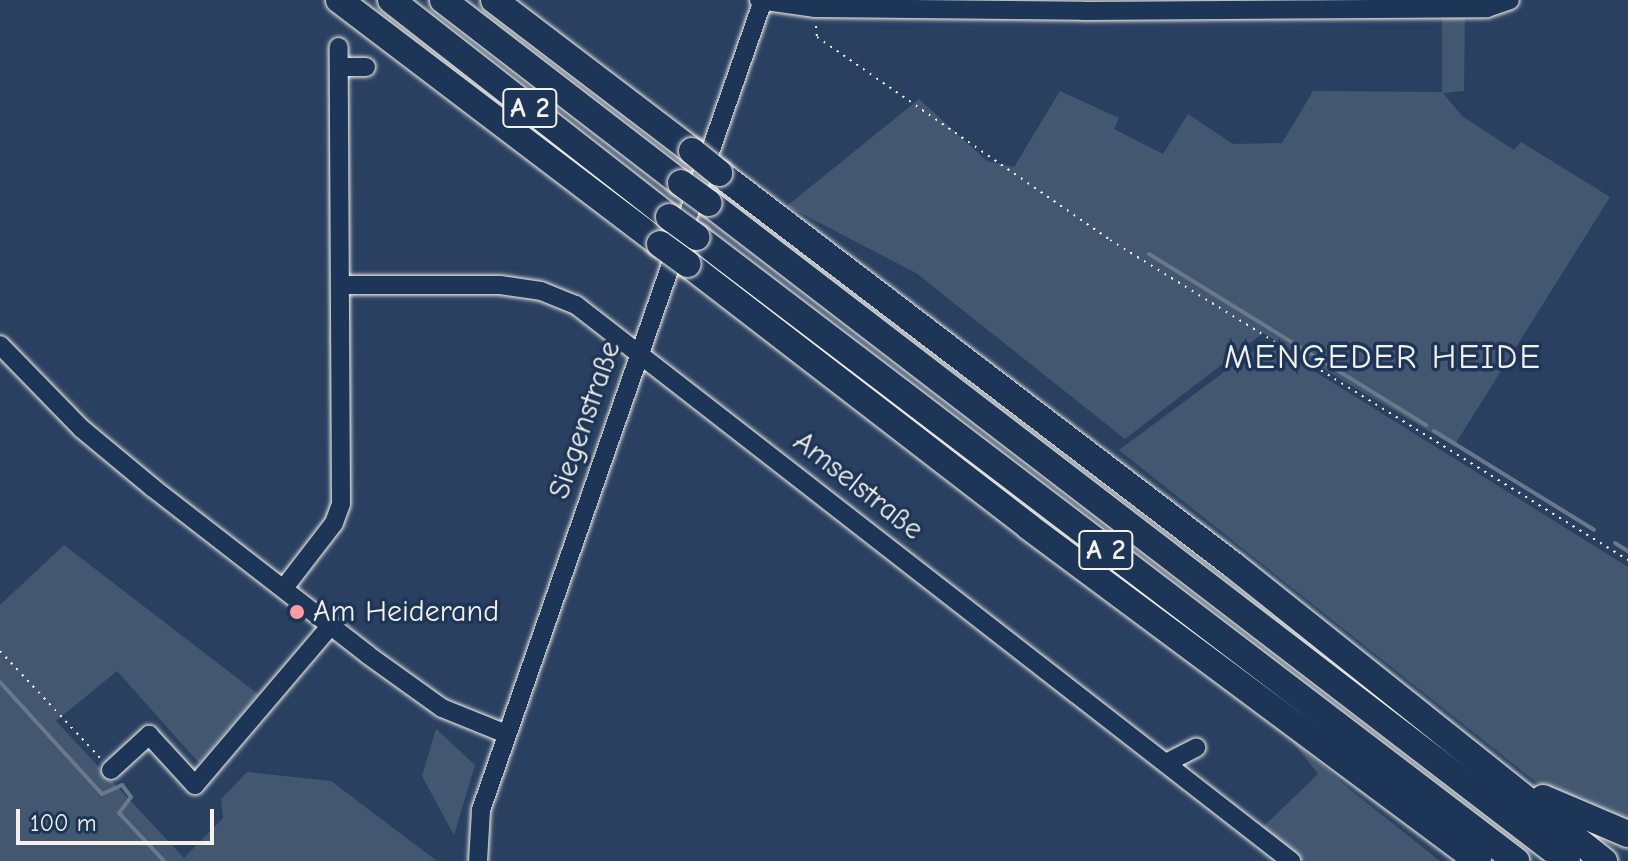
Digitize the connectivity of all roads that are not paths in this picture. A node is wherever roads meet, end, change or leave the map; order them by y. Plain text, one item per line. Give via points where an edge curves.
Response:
1 (339, 0) edge
2 (391, 0) edge
3 (443, 0) edge
4 (494, 0) edge
5 (1510, 0) edge
6 (761, 1) edge
7 (1265, 4) edge
8 (339, 47) dead end
9 (340, 67) junction
10 (366, 67) dead end
11 (341, 285) junction
12 (0, 345) edge
13 (639, 351) junction
14 (284, 588) junction
15 (331, 625) junction
16 (1429, 720) junction
17 (506, 734) junction
18 (1196, 748) dead end
19 (1166, 763) junction
20 (111, 770) road end
21 (1628, 834) edge
22 (478, 861) edge
23 (1291, 861) edge
24 (1478, 861) edge
25 (1516, 861) edge
26 (1567, 861) edge
27 (1604, 861) edge

1 - 24 highway, bridge via 1029,527
2 - 25 highway, A 2, bridge
3 - 26 highway, A 2, bridge
4 - 16 highway, bridge
5 - 7 street via 1487,8
6 - 7 street via 815,8
6 - 13 street, Siegenstraße
8 - 9 street
9 - 10 street
9 - 11 street
11 - 13 street, Amselstraße via 500,285 541,291 576,305
11 - 14 street via 341,504 334,523
12 - 14 street via 82,429
13 - 17 street, Siegenstraße
13 - 19 street, Amselstraße
14 - 15 street
15 - 17 street via 442,708
15 - 20 street via 195,785 149,735
16 - 21 highway via 1544,798
16 - 27 highway
17 - 22 street, Siegenstraße via 481,810
18 - 19 street
19 - 23 street, Amselstraße

